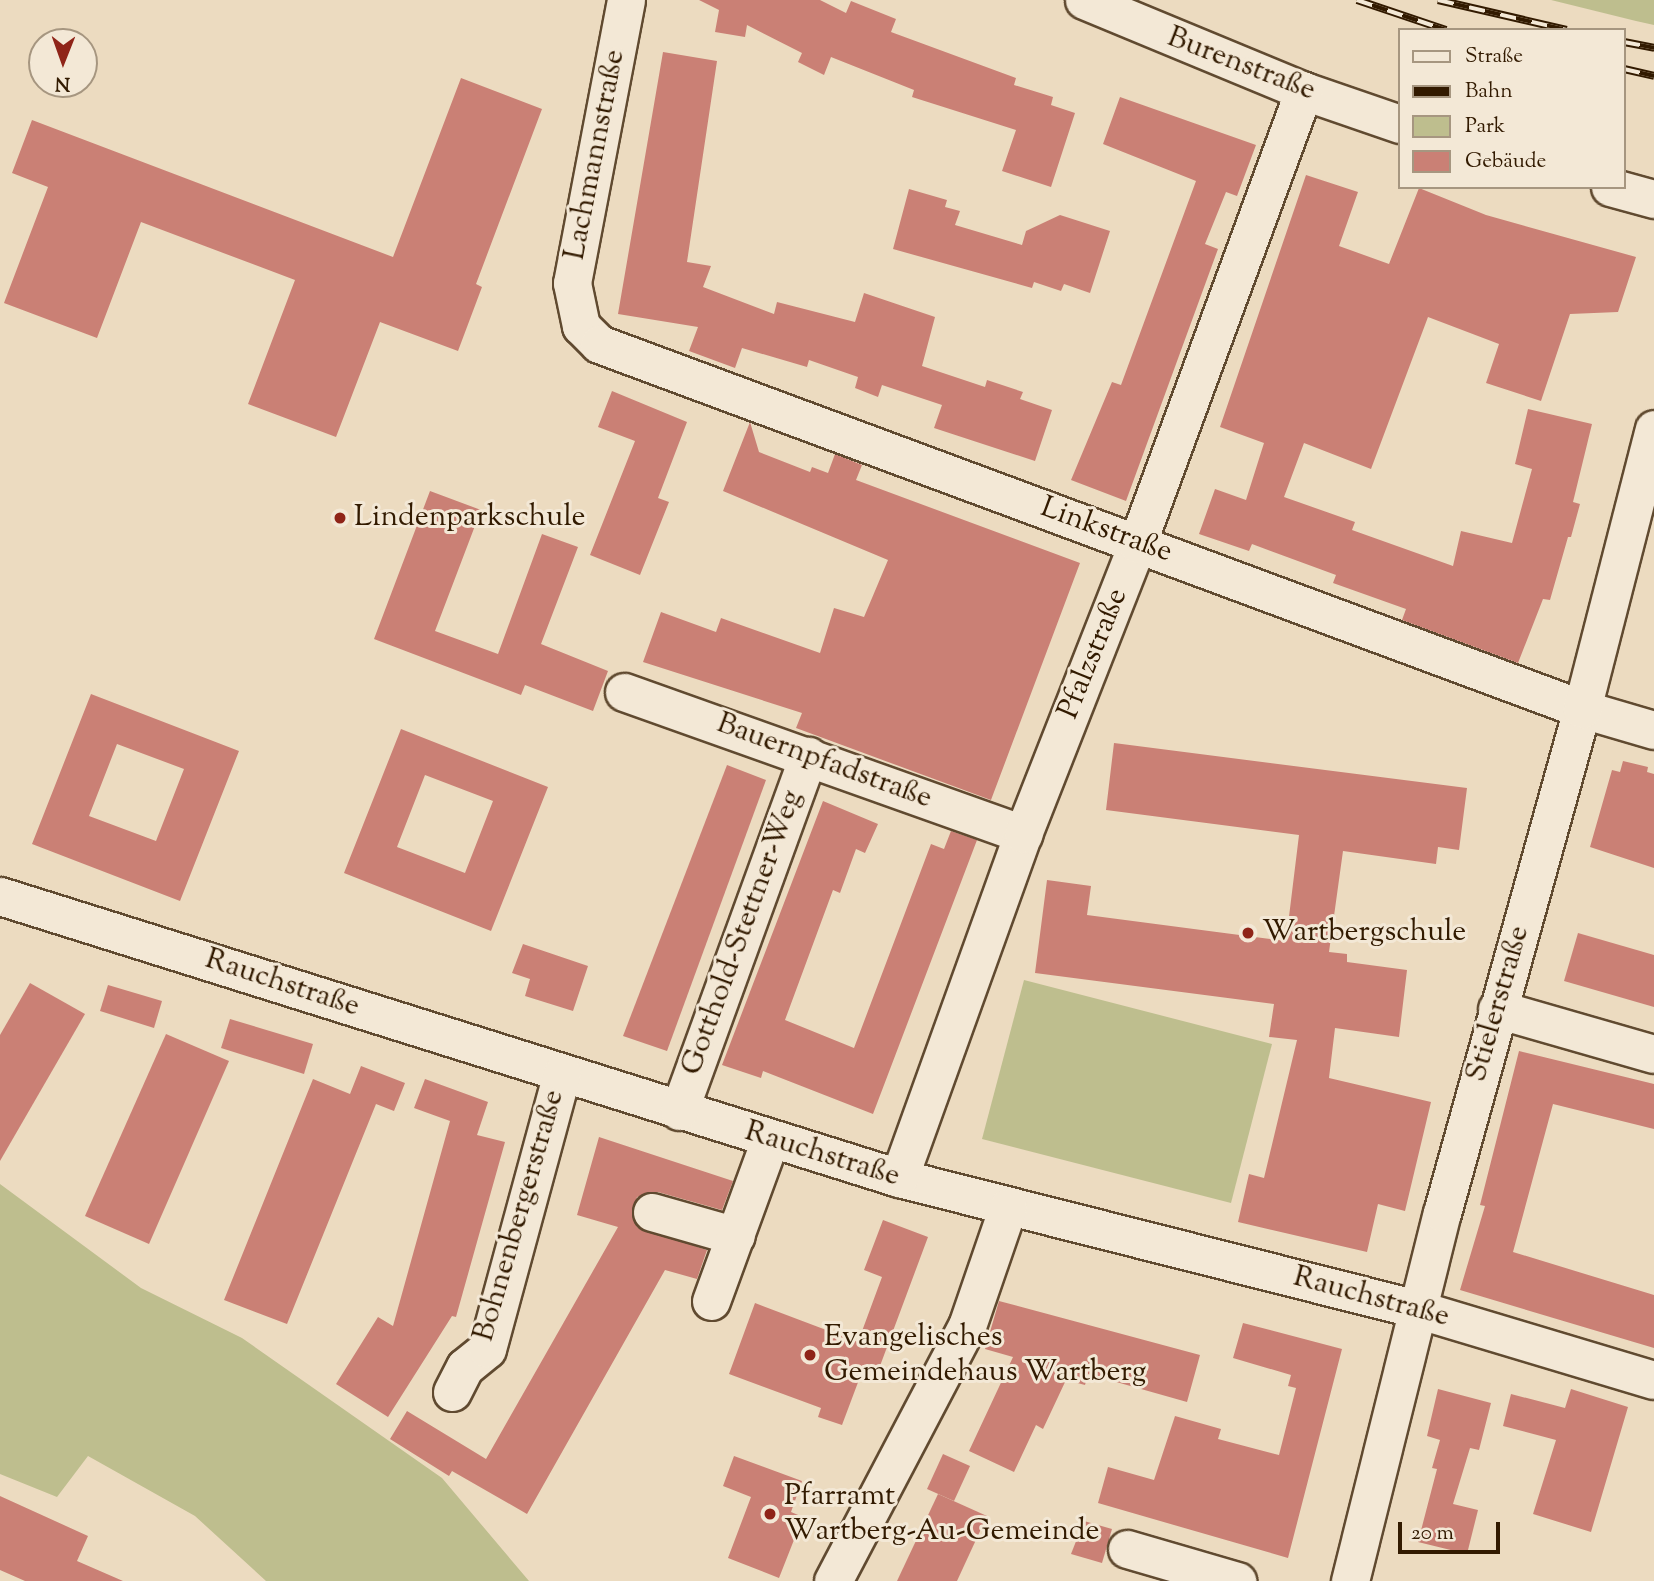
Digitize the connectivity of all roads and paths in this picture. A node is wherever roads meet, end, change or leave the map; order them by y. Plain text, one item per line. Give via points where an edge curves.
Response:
1 (626, 0) edge
2 (1083, 0) edge
3 (1304, 91) junction
4 (1398, 123) edge
5 (1617, 189) edge
6 (1654, 199) edge
7 (575, 309) joint
8 (1654, 429) edge
9 (1138, 544) junction
10 (624, 692) dead end
11 (1582, 709) junction
12 (1654, 730) edge
13 (808, 756) junction
14 (1023, 834) junction
15 (0, 896) edge
16 (1497, 1009) junction
17 (1654, 1054) edge
18 (562, 1073) junction
19 (679, 1111) junction
20 (770, 1140) junction
21 (899, 1178) junction
22 (1008, 1207) junction
23 (652, 1212) dead end
24 (736, 1236) junction
25 (711, 1301) dead end
26 (1417, 1309) junction
27 (1654, 1380) edge
28 (452, 1392) dead end
29 (1127, 1549) dead end
30 (833, 1581) edge
31 (1237, 1581) edge
32 (1350, 1581) edge

1 - 7 street, Lachmannstraße via 572,283
2 - 3 street, Burenstraße
3 - 4 street, Burenstraße
3 - 9 street, Pfalzstraße
5 - 6 street
7 - 9 street, Linkstraße via 581,326 599,344
8 - 11 street, Stielerstraße
9 - 11 street, Linkstraße
9 - 14 street, Pfalzstraße
10 - 13 street, Bauernpfadstraße
11 - 12 street, Linkstraße
11 - 16 street, Stielerstraße
13 - 14 street, Bauernpfadstraße
13 - 19 street, Gotthold-Stettner-Weg
14 - 21 street, Pfalzstraße
15 - 18 street, Rauchstraße
16 - 17 street
16 - 26 street, Stielerstraße
18 - 19 street, Rauchstraße
18 - 28 street, Bohnenbergerstraße via 487,1349 465,1367
19 - 20 street, Rauchstraße
20 - 21 street, Rauchstraße
20 - 24 street
21 - 22 street, Rauchstraße
22 - 26 street, Rauchstraße
22 - 30 street via 967,1325
23 - 24 street
24 - 25 street
26 - 27 street, Rauchstraße
26 - 32 street, Stielerstraße
29 - 31 street

